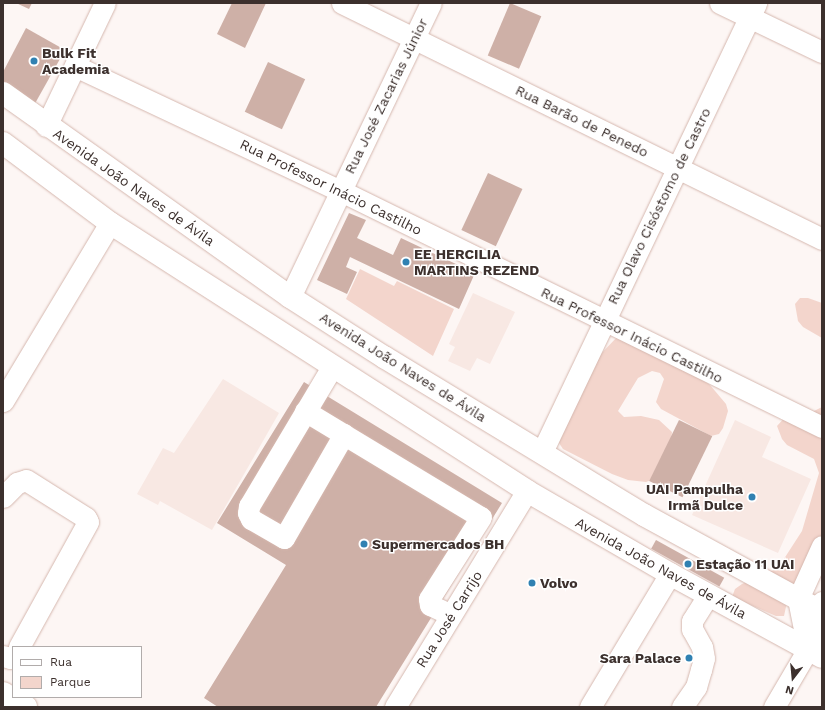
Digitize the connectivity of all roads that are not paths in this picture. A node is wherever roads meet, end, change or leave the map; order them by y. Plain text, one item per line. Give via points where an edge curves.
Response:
1 (105, 3) edge
2 (342, 3) edge
3 (431, 3) edge
4 (720, 3) edge
5 (753, 10) edge
6 (414, 38) junction
7 (822, 52) edge
8 (75, 66) junction
9 (3, 93) edge
10 (46, 126) junction
11 (3, 143) edge
12 (678, 169) junction
13 (341, 191) junction
14 (110, 223) junction
15 (822, 239) edge
16 (290, 297) junction
17 (604, 321) junction
18 (332, 367) junction
19 (3, 401) edge
20 (305, 412) junction
21 (822, 427) edge
22 (344, 434) junction
23 (542, 452) junction
24 (527, 491) junction
25 (3, 497) edge
26 (822, 546) edge
27 (670, 574) junction
28 (708, 595) junction
29 (798, 599) junction
30 (821, 608) edge
31 (452, 615) junction
32 (20, 646) edge
33 (815, 653) edge
34 (395, 707) edge
35 (590, 707) edge
36 (682, 707) edge
37 (774, 707) edge

1 - 8 street
2 - 6 street, Rua Barão de Penedo
3 - 6 street, Rua José Zacarias Júnior
4 - 5 street
5 - 7 street
5 - 12 street, Rua Olavo Cisóstomo de Castro
6 - 12 street, Rua Barão de Penedo
6 - 13 street, Rua José Zacarias Júnior
8 - 10 street
8 - 13 street, Rua Professor Inácio Castilho
9 - 10 main road, Avenida João Naves de Ávila
10 - 16 main road, Avenida João Naves de Ávila
11 - 14 main road, Avenida João Naves de Ávila
12 - 15 street, Rua Barão de Penedo
12 - 17 street, Rua Olavo Cisóstomo de Castro
13 - 16 street, Rua José Zacarias Júnior
13 - 17 street, Rua Professor Inácio Castilho
14 - 18 main road, Avenida João Naves de Ávila
14 - 19 street
16 - 23 main road, Avenida João Naves de Ávila
17 - 21 street, Rua Professor Inácio Castilho
17 - 23 street, Rua Olavo Cisóstomo de Castro
18 - 20 street
18 - 24 main road, Avenida João Naves de Ávila
20 - 22 street
20 - 22 street via 249,506 248,513 251,519 268,531 284,538
22 - 31 street via 481,517 429,599 430,605
23 - 29 main road, Avenida João Naves de Ávila via 644,515
24 - 27 main road, Avenida João Naves de Ávila
24 - 31 street, Rua José Carrijo
25 - 32 street via 17,483 26,480 86,518 88,522
26 - 29 street
27 - 28 main road, Avenida João Naves de Ávila
27 - 35 street
28 - 33 main road, Avenida João Naves de Ávila
28 - 36 street via 692,621 692,629 702,647 702,670 696,687
29 - 30 main road, Avenida João Naves de Ávila
29 - 33 street
30 - 33 street
31 - 34 street, Rua José Carrijo
33 - 37 street

